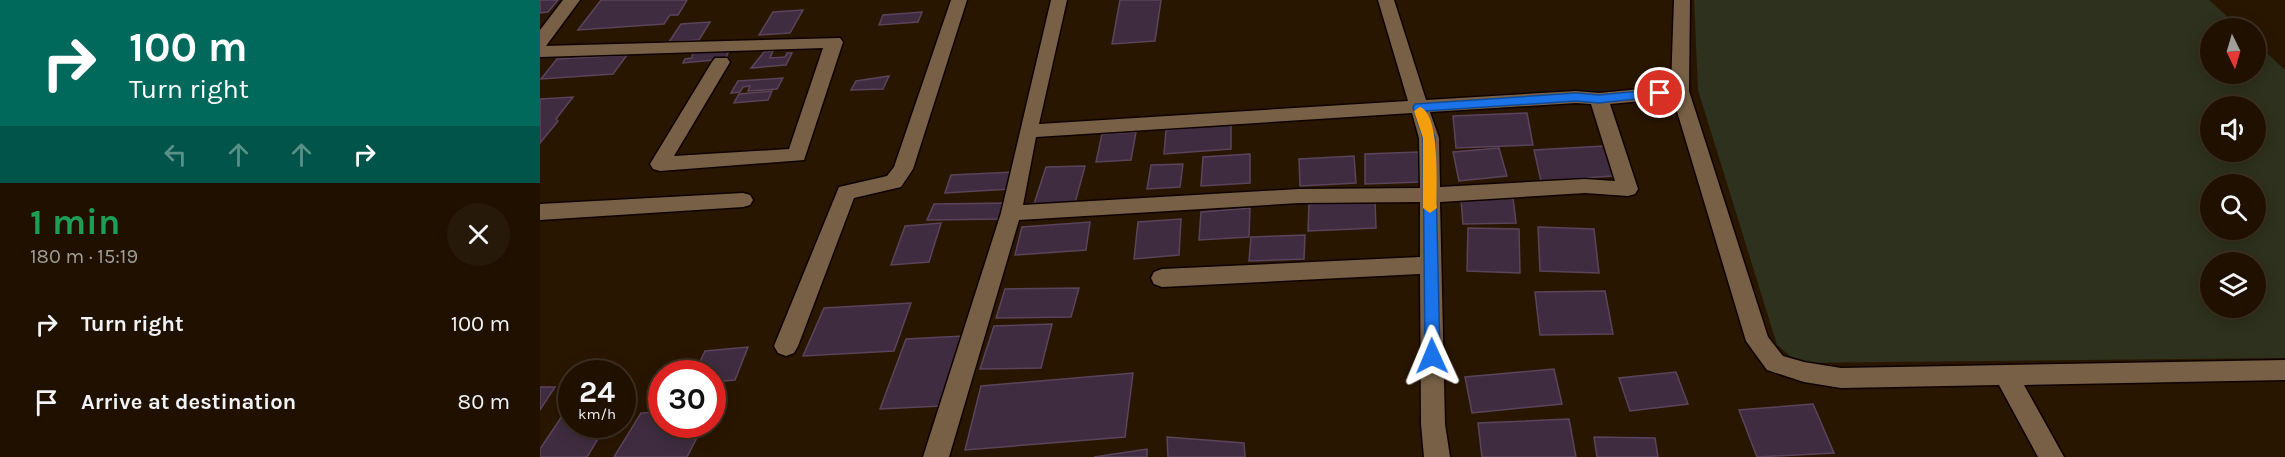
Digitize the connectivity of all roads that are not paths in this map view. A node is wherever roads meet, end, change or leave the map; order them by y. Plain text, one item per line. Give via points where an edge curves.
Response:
1 (572, 0) edge
2 (960, 0) edge
3 (1059, 0) edge
4 (1386, 0) edge
5 (1682, 0) edge
6 (540, 42) edge
7 (540, 52) edge
8 (721, 62) dead end
9 (1680, 91) junction
10 (1599, 99) junction
11 (1419, 107) junction
12 (1028, 131) junction
13 (1430, 195) junction
14 (743, 200) dead end
15 (540, 212) edge
16 (1011, 213) junction
17 (1431, 265) junction
18 (1162, 279) dead end
19 (786, 346) dead end
20 (2285, 370) edge
21 (2005, 374) junction
22 (936, 457) edge
23 (1437, 457) edge
24 (2051, 457) edge

1 - 6 street
2 - 19 street via 903,169 894,182 846,192
3 - 12 street
4 - 11 street
5 - 9 street
7 - 8 street via 834,42 797,155 660,164
9 - 10 street
9 - 21 street via 1758,341 1775,363 1841,378
10 - 11 street via 1576,97
10 - 13 street via 1628,189 1585,186
11 - 12 street
11 - 13 street via 1429,138
12 - 16 street
13 - 16 street via 1299,196
13 - 17 street
14 - 15 street
16 - 22 street
17 - 18 street
17 - 23 street
20 - 21 street
21 - 24 street

